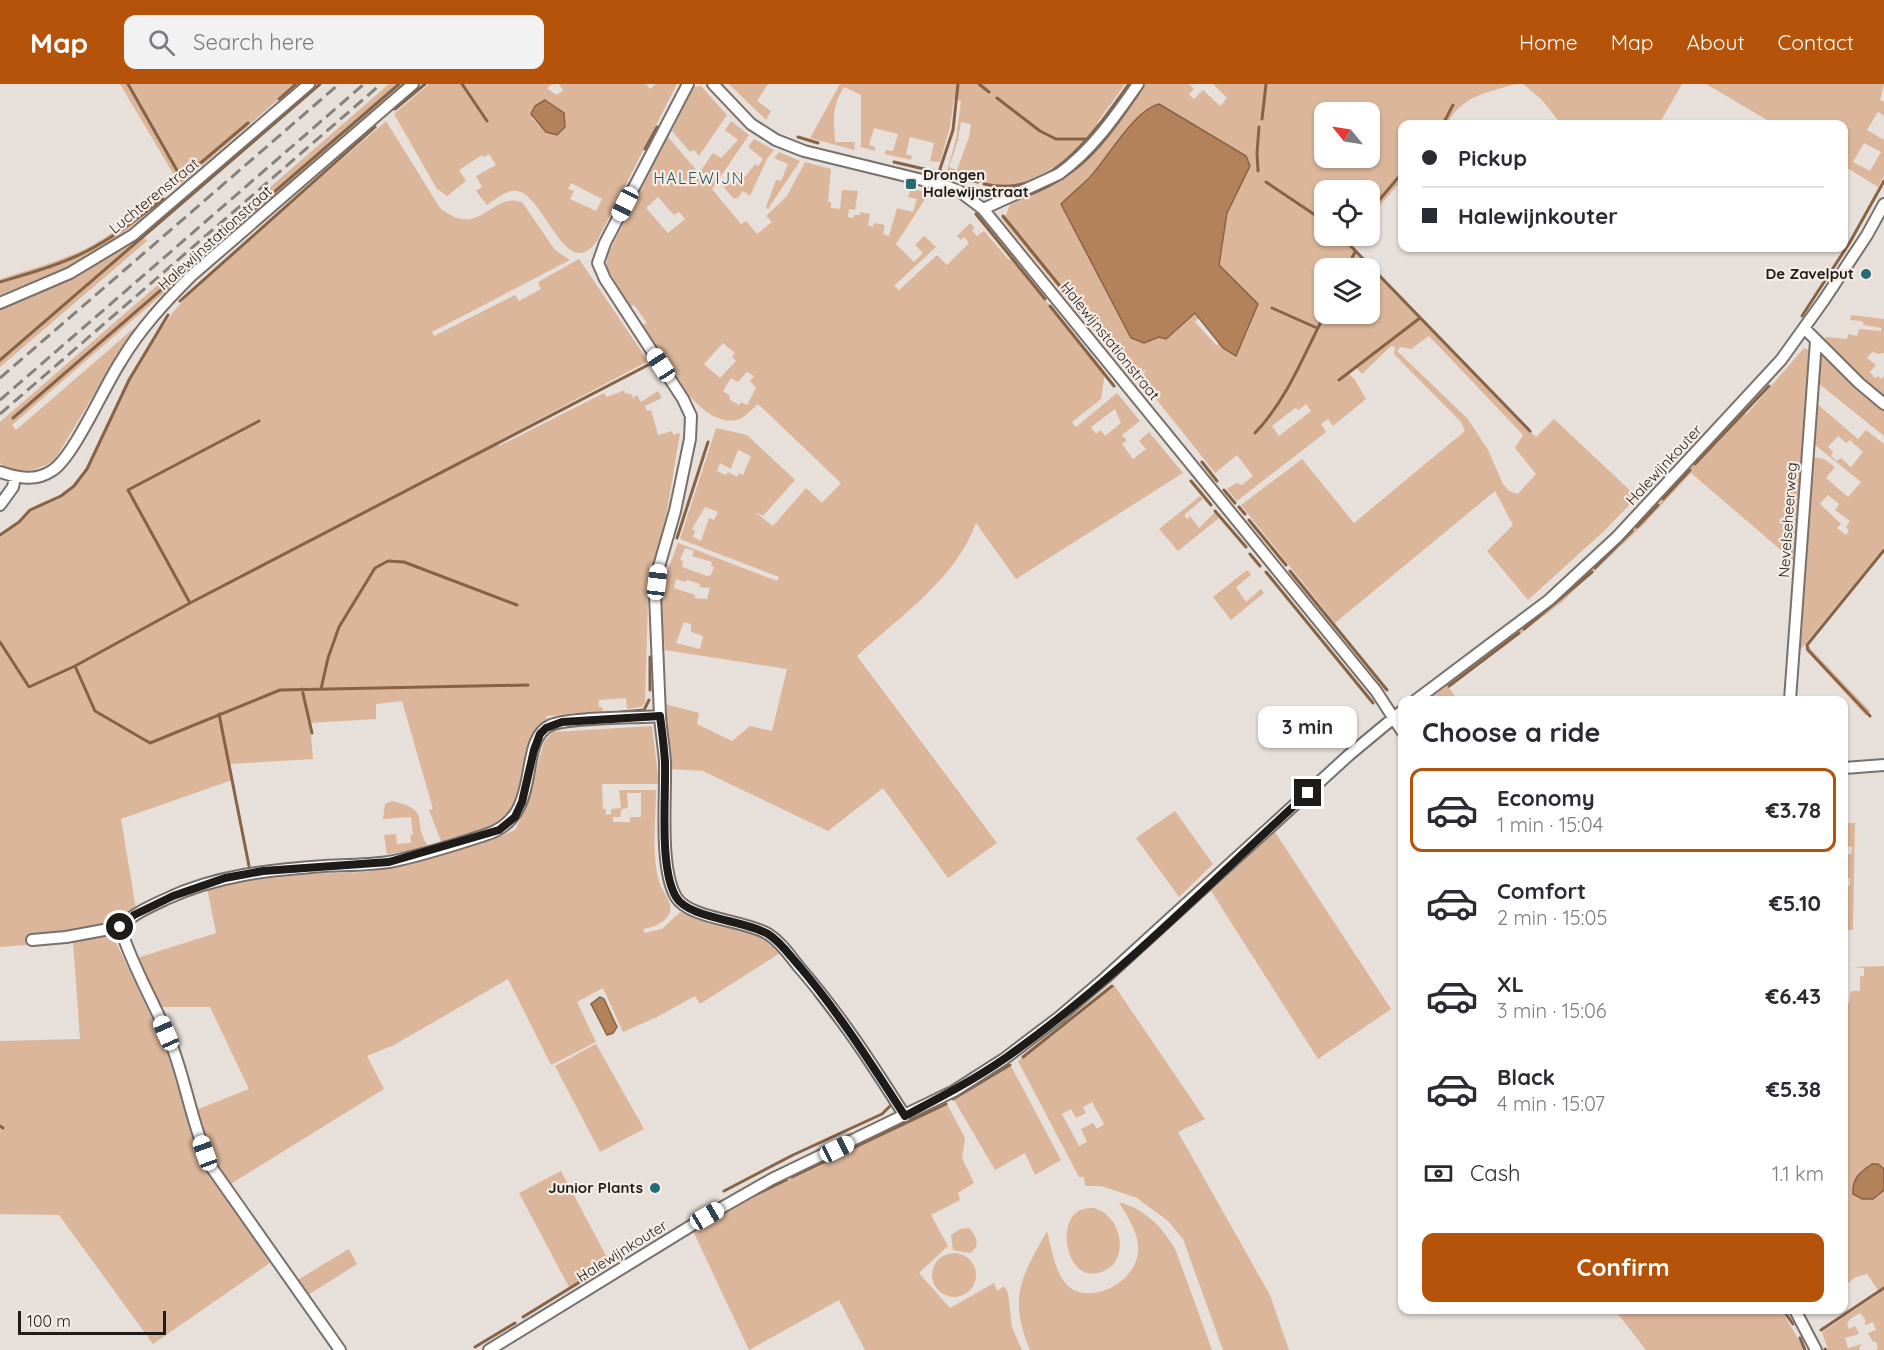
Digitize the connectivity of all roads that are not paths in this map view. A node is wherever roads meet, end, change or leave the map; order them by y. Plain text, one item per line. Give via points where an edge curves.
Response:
1 (309, 84) edge
2 (413, 84) edge
3 (688, 84) edge
4 (713, 84) edge
5 (1138, 84) edge
6 (1884, 204) edge
7 (983, 209) junction
8 (0, 303) edge
9 (1804, 328) junction
10 (1816, 341) junction
11 (1884, 404) edge
12 (0, 472) edge
13 (15, 477) junction
14 (0, 505) edge
15 (1421, 696) edge
16 (1790, 696) edge
17 (1398, 713) edge
18 (1398, 715) edge
19 (660, 716) junction
20 (1884, 765) edge
21 (1848, 768) edge
22 (120, 927) junction
23 (32, 940) dead end
24 (905, 1116) junction
25 (1797, 1314) edge
26 (340, 1350) edge
27 (489, 1350) edge
28 (1816, 1350) edge

1 - 8 street, Luchterenstraat via 127,240 56,281
2 - 13 street, Halewijnstationstraat via 165,302 121,360 55,469 38,477
3 - 19 street via 598,263 604,279 691,416 690,439 655,594
4 - 7 street, Halewijnstationstraat via 751,124 776,140 804,151 943,185 959,191
5 - 7 street via 1102,134 1070,166
6 - 9 street, Halewijnkouter
7 - 17 street, Halewijnstationstraat
9 - 10 street
9 - 15 street, Halewijnkouter via 1733,414 1594,560 1549,600
10 - 11 street
10 - 16 street, Nevelseheerweg
12 - 13 street, Halewijnstationstraat
13 - 14 street
18 - 24 street, Halewijnkouter via 1058,1018 1004,1059
19 - 22 street via 562,722 546,728 534,750 515,817 493,832 389,862 263,871 225,878 145,909
19 - 24 street via 668,865 677,899 697,911 756,928 778,942 859,1044
20 - 21 street
22 - 23 street
22 - 26 street via 171,1044 212,1168
24 - 27 street, Halewijnkouter via 716,1210
25 - 28 street

